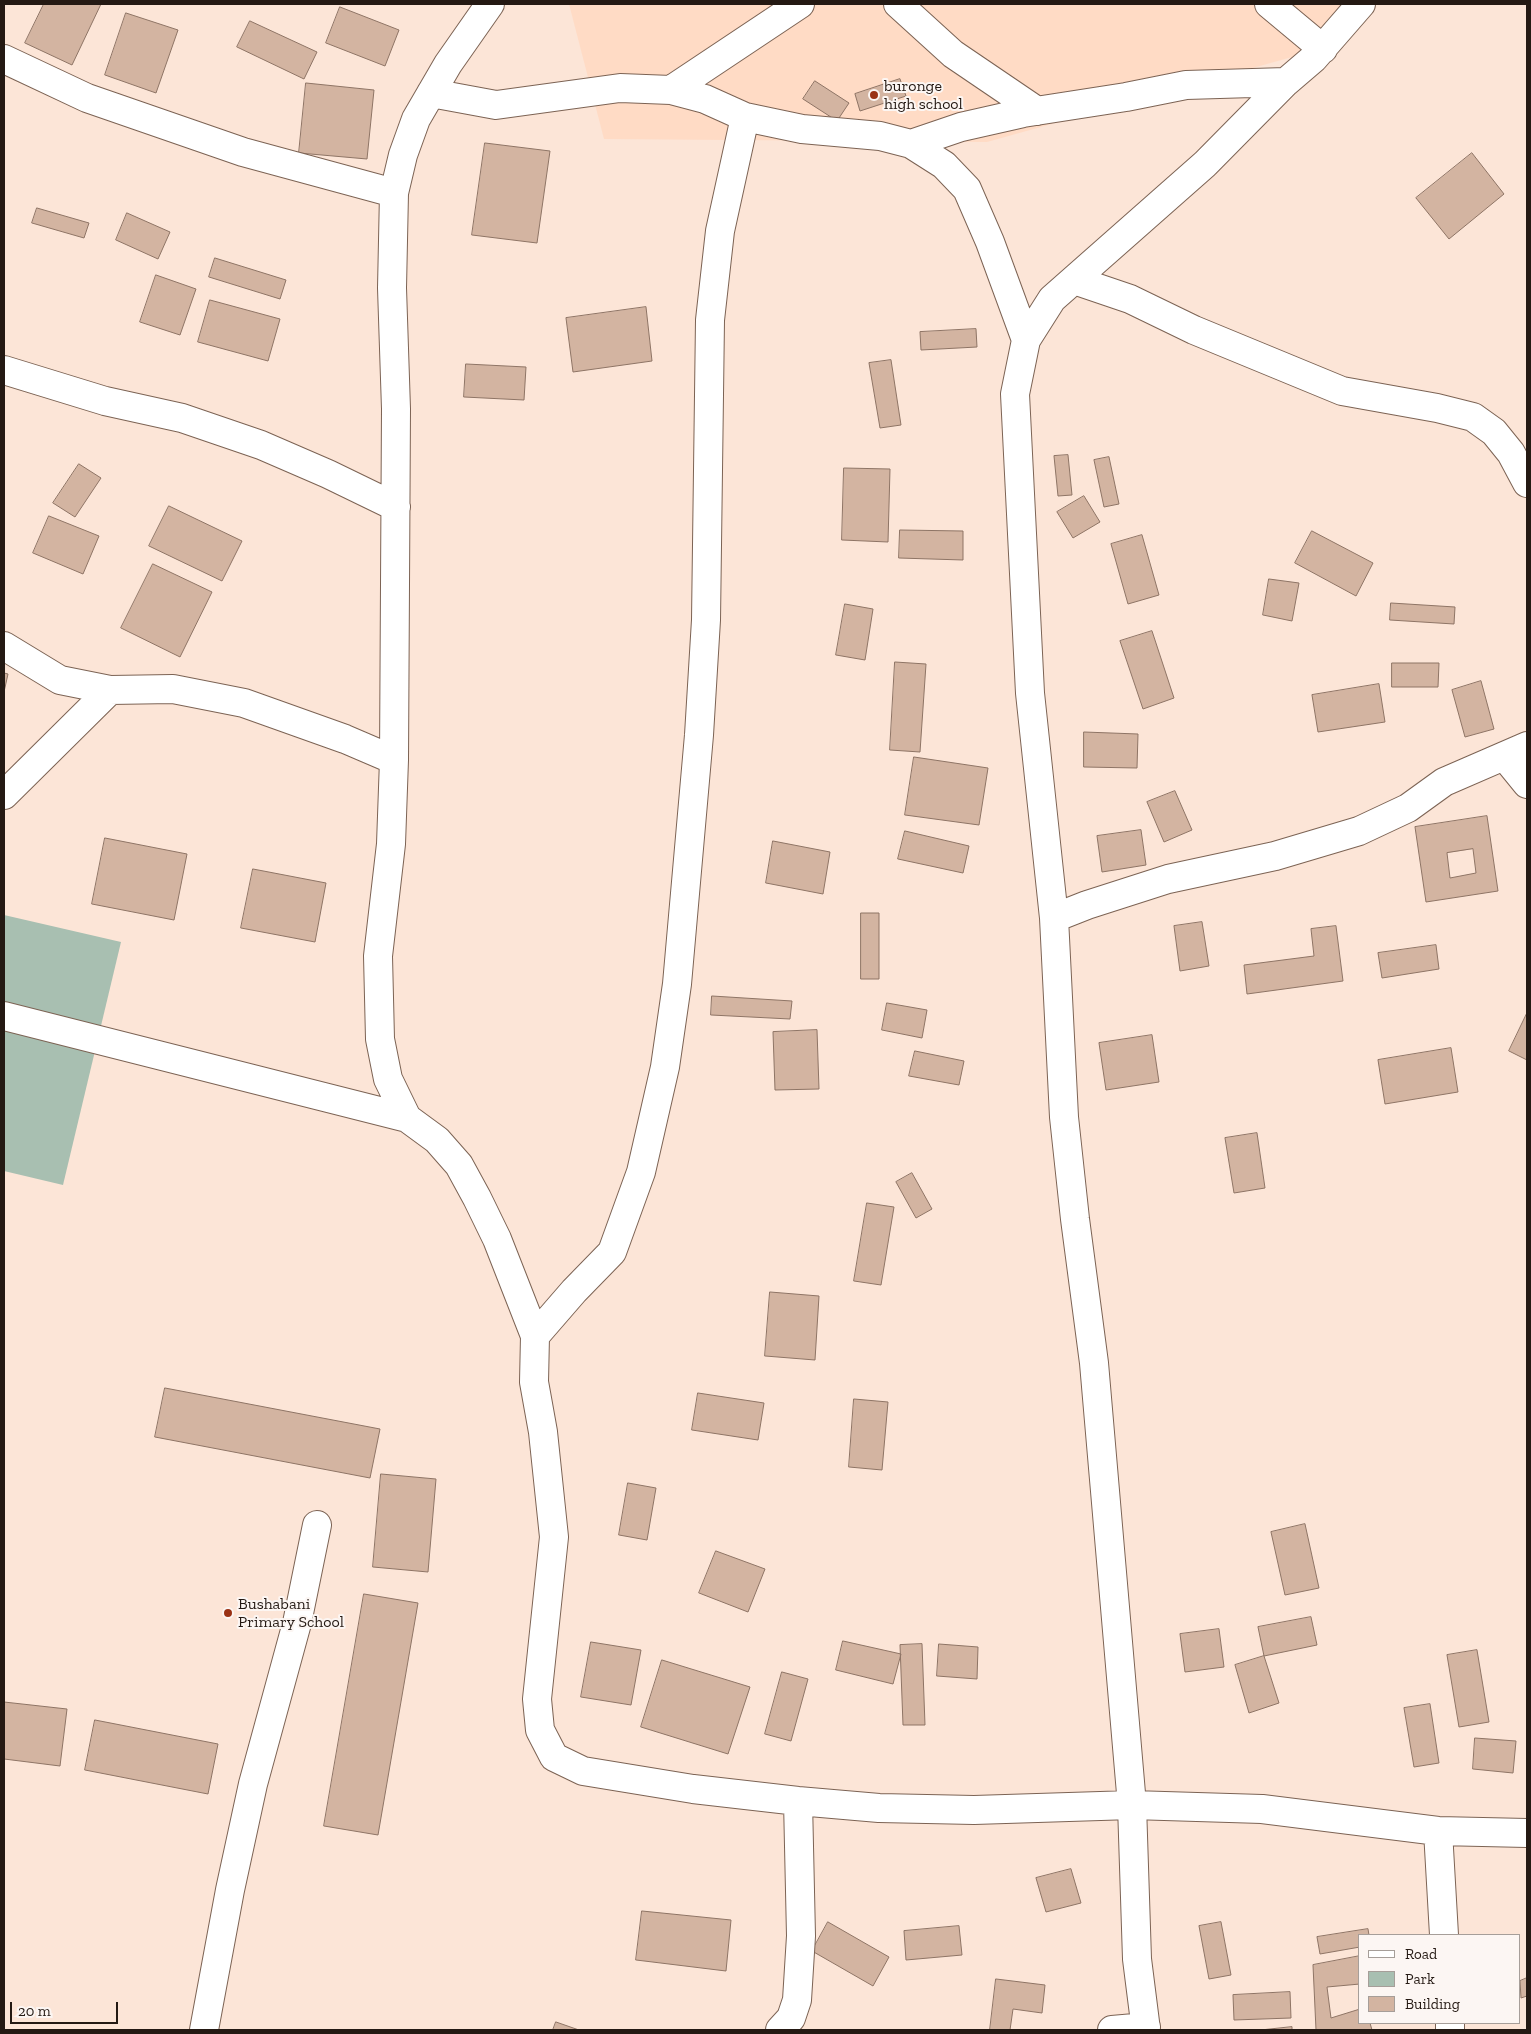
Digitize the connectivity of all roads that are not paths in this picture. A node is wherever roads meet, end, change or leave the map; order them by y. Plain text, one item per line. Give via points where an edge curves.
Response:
1 (490, 4) edge
2 (800, 4) edge
3 (898, 4) edge
4 (1269, 4) edge
5 (1361, 4) edge
6 (1323, 48) junction
7 (4, 59) edge
8 (1286, 82) junction
9 (671, 90) junction
10 (432, 93) junction
11 (1037, 111) junction
12 (745, 117) junction
13 (911, 144) junction
14 (394, 194) junction
15 (1074, 280) junction
16 (1026, 340) junction
17 (4, 370) edge
18 (1527, 483) edge
19 (396, 507) junction
20 (4, 646) edge
21 (110, 690) junction
22 (1516, 751) edge
23 (394, 760) junction
24 (1527, 784) edge
25 (4, 795) edge
26 (1054, 918) junction
27 (4, 1016) edge
28 (407, 1118) junction
29 (536, 1336) junction
30 (317, 1525) dead end
31 (798, 1801) junction
32 (1132, 1806) junction
33 (1438, 1831) junction
34 (1527, 1833) edge
35 (1444, 1934) edge
36 (1146, 2029) edge
37 (204, 2030) edge
38 (780, 2030) edge
39 (1112, 2030) edge

1 - 10 street
2 - 9 street
3 - 11 street via 953,54
4 - 6 street
5 - 6 street
6 - 8 street
7 - 14 street via 87,98 243,152
8 - 11 street via 1186,85
8 - 15 street via 1205,164
9 - 10 street via 620,88 496,105
9 - 12 street via 705,98
10 - 14 street via 416,119 402,154
11 - 13 street via 961,128
12 - 13 street via 802,128 880,136
12 - 29 street via 720,231 710,320 706,620 677,984 665,1067 641,1172 612,1252
13 - 16 street via 944,165 967,189
14 - 19 street via 392,288
15 - 16 street via 1052,299
15 - 18 street via 1130,299 1194,330 1342,391 1473,417 1494,432 1511,453
16 - 26 street via 1015,394 1020,504 1030,693
17 - 19 street via 105,401 182,418 261,445
19 - 23 street
20 - 21 street via 60,680
21 - 23 street via 173,689 244,703
21 - 25 street
22 - 24 street
22 - 26 street via 1444,782 1408,808 1359,831 1275,856 1168,879
23 - 28 street via 392,844 378,956 380,1039 388,1079
26 - 32 street via 1064,1118 1094,1363
27 - 28 street
28 - 29 street via 437,1140 459,1165 497,1239
29 - 31 street via 534,1382 543,1432 554,1537 537,1699 540,1730 554,1756 583,1771 693,1789
30 - 37 street via 297,1623 253,1784
31 - 32 street via 879,1808 974,1810
31 - 38 street via 802,1936 797,2000 791,2018
32 - 33 street via 1262,1809
32 - 36 street via 1138,1959
33 - 34 street
33 - 35 street
36 - 39 street

